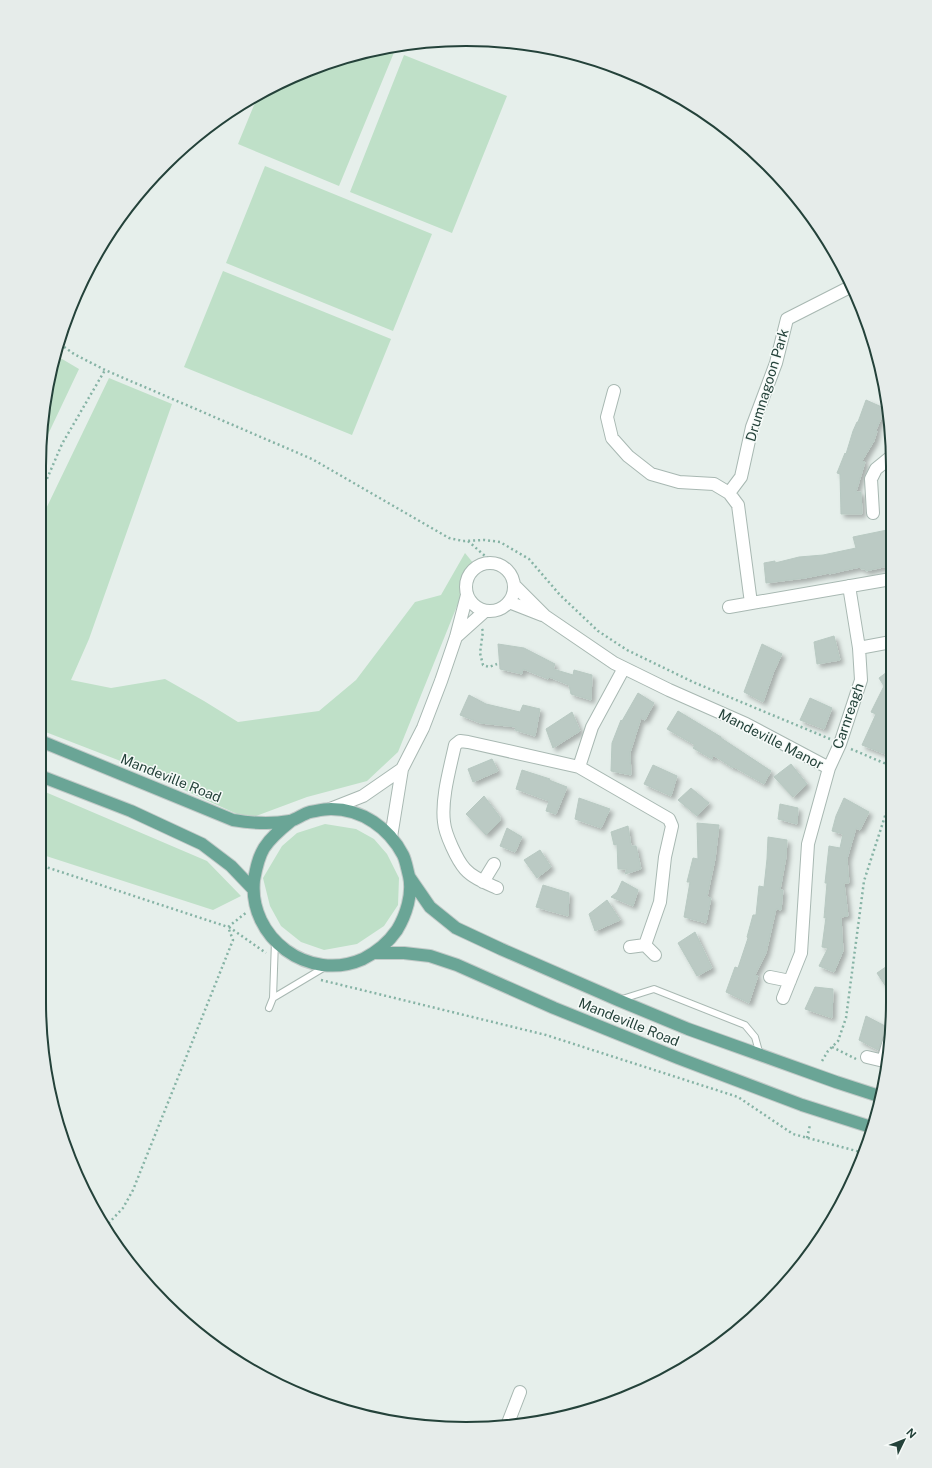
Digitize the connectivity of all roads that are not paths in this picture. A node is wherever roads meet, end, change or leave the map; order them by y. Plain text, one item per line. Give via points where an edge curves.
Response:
1 (847, 289) edge
2 (614, 391) dead end
3 (886, 461) edge
4 (729, 493) junction
5 (873, 513) dead end
6 (886, 580) edge
7 (514, 585) junction
8 (849, 586) junction
9 (467, 595) junction
10 (509, 602) junction
11 (751, 603) junction
12 (729, 606) dead end
13 (485, 611) junction
14 (545, 616) junction
15 (456, 636) junction
16 (886, 643) edge
17 (859, 648) junction
18 (624, 668) junction
19 (46, 743) edge
20 (579, 767) junction
21 (829, 768) junction
22 (402, 769) junction
23 (46, 778) edge
24 (330, 809) junction
25 (291, 820) junction
26 (391, 837) junction
27 (494, 864) dead end
28 (410, 878) junction
29 (483, 882) junction
30 (497, 888) dead end
31 (253, 889) junction
32 (275, 942) junction
33 (645, 945) junction
34 (630, 947) dead end
35 (376, 953) junction
36 (655, 955) dead end
37 (327, 966) junction
38 (770, 977) dead end
39 (790, 982) junction
40 (273, 998) junction
41 (784, 998) dead end
42 (618, 1000) junction
43 (268, 1008) dead end
44 (760, 1055) junction
45 (867, 1056) road end
46 (881, 1061) edge
47 (876, 1095) edge
48 (867, 1126) edge
49 (520, 1392) dead end
50 (509, 1419) edge

1 - 4 street, Drumnagoon Park via 787,319 776,363 752,427 741,477
2 - 4 street via 607,417 612,438 628,456 651,474 679,482 714,484
3 - 5 street via 876,469 871,479
4 - 11 street via 738,505
6 - 8 street
7 - 9 street, Mandeville Manor via 508,570 493,562 484,563 471,572 466,583
7 - 10 street
7 - 14 street, Mandeville Manor
8 - 11 street
8 - 17 street
9 - 13 street via 477,608
9 - 15 street
10 - 13 street via 498,610
10 - 14 street, Mandeville Manor
11 - 12 street
13 - 15 street
14 - 18 street, Mandeville Manor
15 - 22 street via 423,728
16 - 17 street
17 - 21 street, Carnreagh via 861,680 840,744
18 - 20 street via 592,727
18 - 21 street, Mandeville Manor via 746,724
19 - 25 main road, Mandeville Road via 233,820 248,823
20 - 29 street via 468,742 460,741 454,746 444,795 444,822 451,845 465,869
20 - 33 street via 668,819 672,826 665,857 660,902
21 - 39 street, Mandeville Manor via 808,844 801,953
22 - 24 street via 363,796
22 - 26 street
23 - 31 main road via 131,811 202,844 231,866
24 - 25 main road via 310,812
24 - 26 main road via 364,816 379,825
25 - 31 main road via 275,833 263,850 256,868
26 - 28 main road via 404,856
27 - 29 street
28 - 35 main road via 409,899 403,920 392,938
28 - 42 main road, Mandeville Road via 430,907 456,928
29 - 30 street
31 - 32 main road via 263,925
32 - 37 main road via 290,954
32 - 40 lane
33 - 34 street
33 - 36 street
35 - 37 main road via 352,963
35 - 48 main road, Mandeville Road via 430,956 457,965 554,1008 678,1058 802,1105
37 - 40 lane
38 - 39 street
39 - 41 street, Mandeville Manor
40 - 43 lane
42 - 44 main road, Mandeville Road
42 - 44 lane via 654,989 745,1025 755,1037
44 - 47 main road, Mandeville Road
45 - 46 street
49 - 50 street

